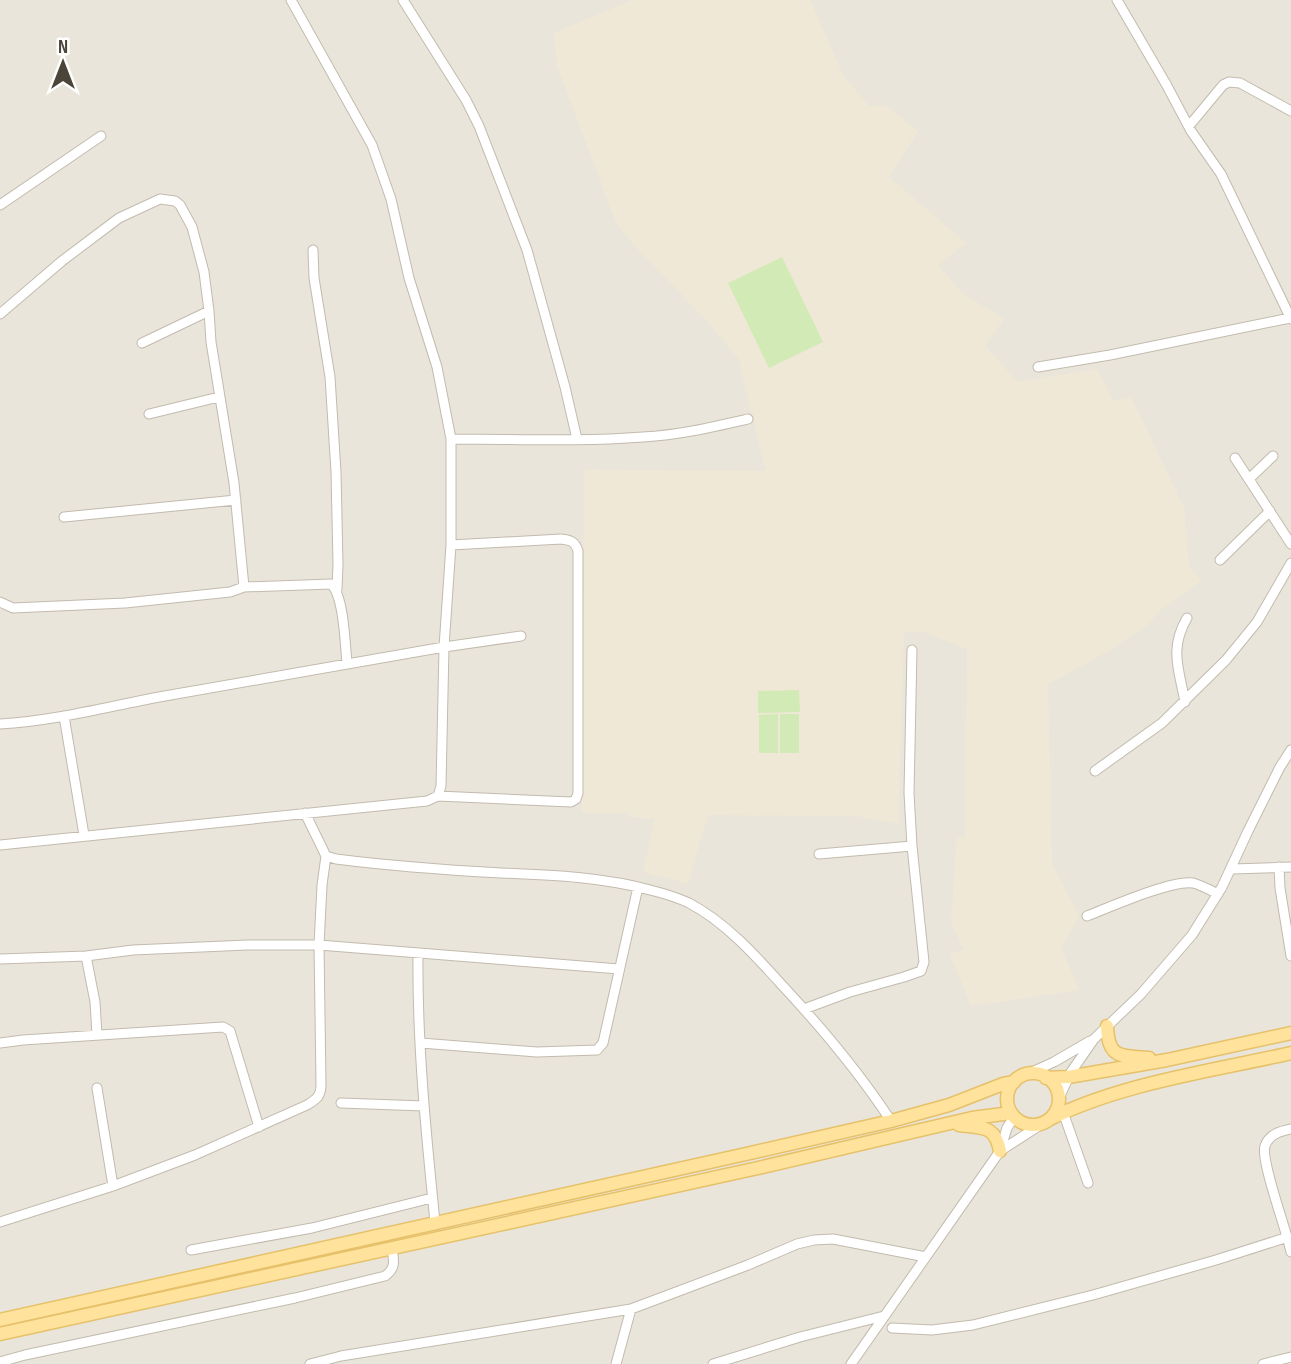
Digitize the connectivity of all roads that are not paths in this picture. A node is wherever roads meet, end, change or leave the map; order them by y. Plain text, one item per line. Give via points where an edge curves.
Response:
1 (290, 0) edge
2 (403, 0) edge
3 (1117, 0) edge
4 (1291, 111) edge
5 (1188, 126) junction
6 (101, 136) dead end
7 (0, 205) edge
8 (313, 250) dead end
9 (209, 311) junction
10 (0, 314) edge
11 (1291, 318) edge
12 (142, 342) dead end
13 (1038, 367) dead end
14 (219, 397) junction
15 (149, 414) dead end
16 (748, 419) dead end
17 (451, 439) junction
18 (577, 439) junction
19 (1273, 456) dead end
20 (1235, 458) dead end
21 (1249, 479) junction
22 (236, 500) junction
23 (1270, 511) junction
24 (64, 517) dead end
25 (1291, 544) edge
26 (451, 545) junction
27 (1220, 560) dead end
28 (1291, 563) edge
29 (244, 587) junction
30 (337, 589) junction
31 (0, 603) edge
32 (1187, 618) dead end
33 (521, 636) dead end
34 (444, 646) junction
35 (912, 650) dead end
36 (347, 663) junction
37 (1185, 702) junction
38 (64, 716) junction
39 (0, 724) edge
40 (1291, 750) edge
41 (1095, 771) dead end
42 (438, 796) junction
43 (305, 813) junction
44 (83, 835) junction
45 (0, 845) edge
46 (912, 846) junction
47 (819, 854) dead end
48 (326, 856) junction
49 (1279, 867) junction
50 (1291, 867) edge
51 (1232, 869) junction
52 (638, 887) junction
53 (1218, 894) junction
54 (1087, 916) dead end
55 (319, 945) junction
56 (418, 954) junction
57 (86, 956) junction
58 (1291, 957) edge
59 (0, 959) edge
60 (619, 969) junction
61 (804, 1009) junction
62 (1107, 1026) junction
63 (1291, 1033) edge
64 (97, 1035) junction
65 (1094, 1039) junction
66 (0, 1043) edge
67 (421, 1043) junction
68 (1291, 1053) edge
69 (1167, 1060) junction
70 (1068, 1077) junction
71 (1046, 1078) junction
72 (1019, 1079) junction
73 (97, 1088) dead end
74 (341, 1103) dead end
75 (424, 1106) junction
76 (1060, 1106) junction
77 (1013, 1115) junction
78 (1047, 1120) junction
79 (891, 1121) junction
80 (952, 1124) junction
81 (259, 1127) junction
82 (1291, 1129) edge
83 (1000, 1151) junction
84 (1088, 1183) dead end
85 (113, 1186) junction
86 (432, 1198) junction
87 (0, 1222) edge
88 (435, 1222) junction
89 (1288, 1237) junction
90 (391, 1248) junction
91 (191, 1250) dead end
92 (1291, 1252) edge
93 (926, 1257) junction
94 (631, 1309) junction
95 (884, 1316) junction
96 (0, 1320) edge
97 (892, 1328) dead end
98 (0, 1334) edge
99 (1291, 1357) edge
100 (0, 1362) edge
101 (310, 1364) edge
102 (616, 1364) edge
103 (713, 1364) edge
104 (851, 1364) edge
105 (1263, 1364) edge

1 - 17 street via 372,145 437,367
2 - 18 street via 479,126 527,250
3 - 5 street
4 - 5 street via 1240,83 1229,82
5 - 11 street via 1221,174
6 - 7 street
8 - 30 street via 330,377
9 - 10 street via 192,228 180,205 160,199 119,218
9 - 12 street
9 - 14 street
11 - 13 street
14 - 15 street
14 - 22 street
16 - 18 street via 697,431
17 - 18 street
17 - 26 street
19 - 21 street
20 - 21 street
21 - 23 street
22 - 24 street
22 - 29 street
23 - 25 street
23 - 27 street
26 - 34 street
26 - 42 street via 561,539 576,544 578,793 571,802
28 - 37 street via 1257,622
29 - 30 street via 331,584
29 - 31 street via 125,603 13,608
30 - 36 street
32 - 37 street via 1176,651
33 - 34 street
34 - 36 street
34 - 42 street
35 - 46 street
36 - 38 street
37 - 41 street
38 - 39 street
38 - 44 street
40 - 51 street
42 - 43 street via 427,801
43 - 44 street
43 - 48 street
44 - 45 street
46 - 47 street
46 - 61 street via 924,962 921,971
48 - 52 street via 463,871 579,877
48 - 55 street
49 - 50 street
49 - 51 street
49 - 58 street
51 - 53 street
52 - 60 street
52 - 61 street via 688,903 707,915 759,960
53 - 54 street via 1182,883
53 - 62 street via 1192,935
55 - 56 street
55 - 57 street via 132,950
55 - 81 street via 321,1093 307,1105
56 - 60 street
56 - 67 street
57 - 59 street
57 - 64 street
60 - 67 street via 603,1043 597,1050 537,1052
61 - 79 street
62 - 65 street
62 - 69 main road via 1107,1040 1117,1054
63 - 69 main road
64 - 66 street
64 - 81 street via 223,1027 230,1031
65 - 70 street
65 - 72 street
67 - 75 street
68 - 76 main road
69 - 70 main road
70 - 71 main road
70 - 76 street
71 - 72 main road via 1038,1074
71 - 76 main road via 1058,1093
72 - 77 main road via 1007,1095
72 - 79 main road
73 - 85 street
74 - 75 street
75 - 86 street
76 - 78 main road
76 - 84 street
77 - 78 main road via 1026,1124
77 - 80 main road
77 - 83 street
78 - 83 street
79 - 88 main road
80 - 83 main road via 994,1133
80 - 90 main road
81 - 85 street
82 - 89 street via 1269,1138 1264,1148
83 - 93 street
85 - 87 street
86 - 88 street
86 - 91 street via 312,1228
88 - 96 main road
89 - 92 street
89 - 97 street via 973,1325
90 - 98 main road
90 - 100 street via 395,1263 385,1276
93 - 94 street via 833,1239 814,1240
93 - 95 street
94 - 101 street
94 - 102 street
95 - 103 street
95 - 104 street
99 - 105 street

